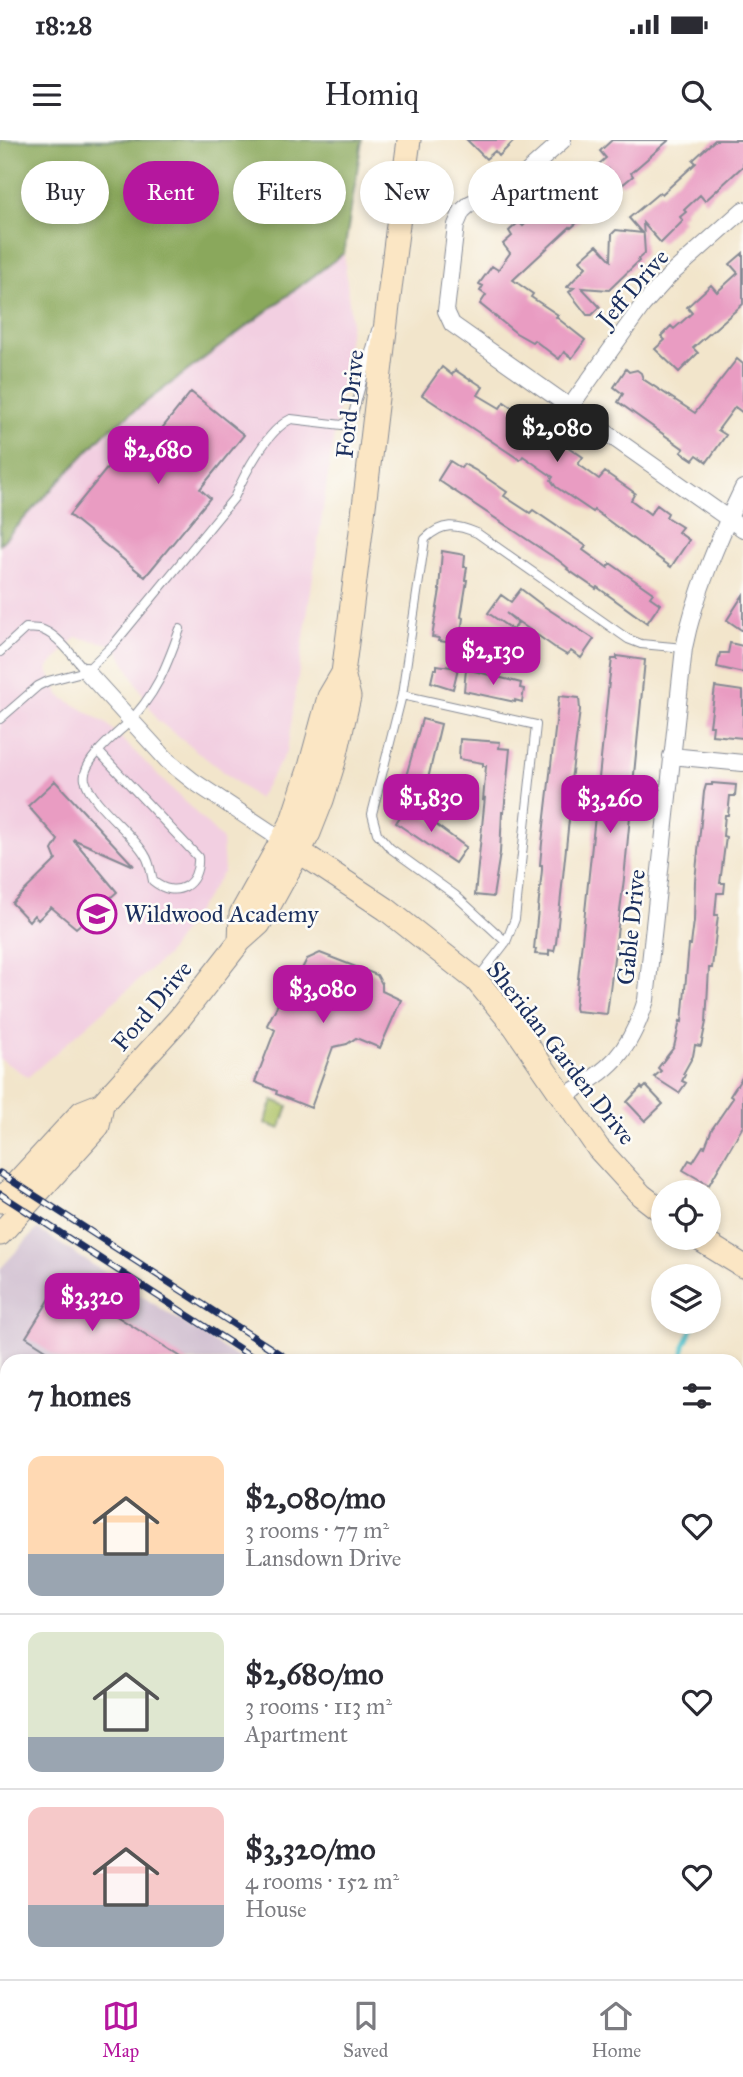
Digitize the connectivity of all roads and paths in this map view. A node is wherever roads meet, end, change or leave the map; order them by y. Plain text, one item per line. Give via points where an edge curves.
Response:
1 (410, 140) edge
2 (563, 140) edge
3 (743, 210) edge
4 (389, 294) junction
5 (570, 407) junction
6 (743, 488) edge
7 (728, 519) junction
8 (743, 529) edge
9 (180, 629) dead end
10 (684, 648) junction
11 (0, 652) edge
12 (86, 671) junction
13 (402, 695) junction
14 (0, 719) edge
15 (131, 720) junction
16 (99, 752) junction
17 (671, 755) junction
18 (743, 763) edge
19 (290, 847) junction
20 (506, 942) junction
21 (476, 980) junction
22 (564, 1096) junction
23 (102, 1104) junction
24 (0, 1201) edge
25 (651, 1203) edge
26 (0, 1234) edge
27 (717, 1250) edge
28 (743, 1266) edge

1 - 4 main road, Ford Drive
2 - 5 street via 513,185 471,202 462,211 456,225 446,311 462,333
3 - 5 street, Jeff Drive via 642,306
4 - 12 lane via 352,418 342,425 286,422 243,476 234,498
4 - 19 main road, Ford Drive via 343,673 328,697
5 - 7 street
6 - 7 street, Gable Drive
7 - 8 street
7 - 10 street, Gable Drive
9 - 15 lane via 154,692
10 - 13 lane via 628,639 477,533 461,526 444,526 425,539 421,552
10 - 17 street, Gable Drive
11 - 12 lane via 26,628 45,630
12 - 14 lane via 38,686
12 - 15 street, Sheridan Garden Drive
13 - 20 lane via 372,814 377,833
13 - 20 lane via 536,725 515,919
15 - 16 lane
15 - 19 street, Sheridan Garden Drive via 193,781
16 - 16 lane via 86,766 84,778 91,792 146,856 153,881 167,889 185,887 195,877 198,857
17 - 18 street
17 - 22 street, Gable Drive via 646,1000 639,1024 612,1065
19 - 21 main road, Sheridan Garden Drive via 386,909
19 - 23 main road, Ford Drive via 259,924
20 - 21 lane
21 - 22 main road, Sheridan Garden Drive
22 - 25 main road, Sheridan Garden Drive via 598,1148
23 - 24 main road, Ford Drive via 82,1112
23 - 26 main road, Ford Drive via 98,1126
27 - 28 main road

